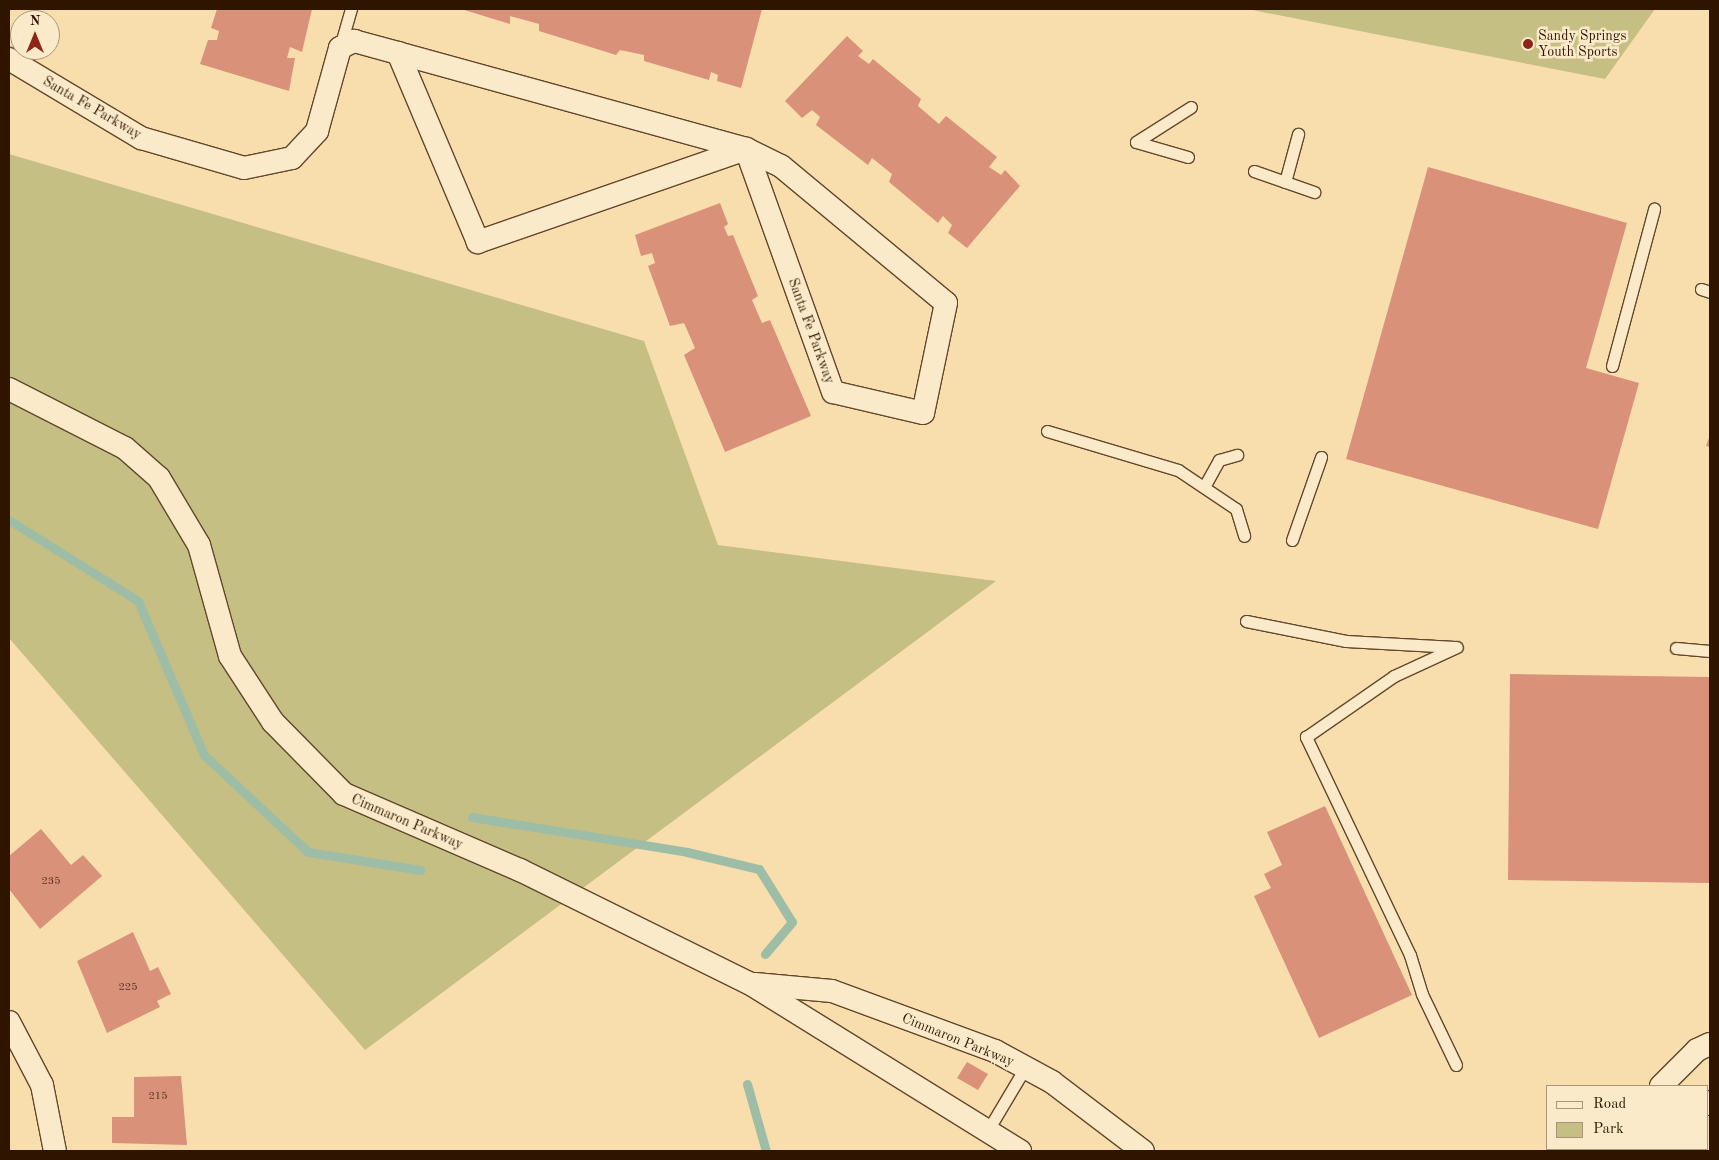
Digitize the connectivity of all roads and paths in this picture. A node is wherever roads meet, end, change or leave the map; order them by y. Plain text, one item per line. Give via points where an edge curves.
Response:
1 (352, 9) edge
2 (340, 48) junction
3 (398, 53) junction
4 (9, 58) edge
5 (1190, 107) dead end
6 (1298, 134) dead end
7 (746, 149) junction
8 (1188, 157) dead end
9 (1254, 170) dead end
10 (1285, 182) junction
11 (1314, 192) dead end
12 (1654, 209) dead end
13 (1612, 366) dead end
14 (9, 389) edge
15 (1047, 431) dead end
16 (1237, 456) dead end
17 (1321, 457) dead end
18 (1204, 487) junction
19 (1244, 536) dead end
20 (1292, 540) dead end
21 (1246, 621) dead end
22 (1676, 648) dead end
23 (1710, 651) edge
24 (749, 983) junction
25 (9, 1022) edge
26 (1710, 1044) edge
27 (1456, 1065) dead end
28 (1026, 1068) junction
29 (1662, 1085) edge
30 (988, 1130) junction
31 (55, 1151) edge
32 (1020, 1151) edge
33 (1143, 1151) edge

1 - 2 lane
2 - 3 street, Santa Fe Parkway via 354,41
2 - 4 street, Santa Fe Parkway via 317,131 292,158 244,168 141,138
3 - 7 street, Santa Fe Parkway
3 - 7 street via 478,242
5 - 8 lane via 1136,142
6 - 10 lane
7 - 7 street, Santa Fe Parkway via 781,166 946,303 923,413 833,392
9 - 10 lane
10 - 11 lane
12 - 13 lane
14 - 24 street, Cimmaron Parkway via 125,448 159,478 199,545 230,656 273,722 344,794 520,870
15 - 18 lane via 1178,470
16 - 18 lane via 1219,460
17 - 20 lane
18 - 19 lane via 1236,509
21 - 27 lane via 1346,641 1456,648 1394,676 1306,737 1410,955 1422,994
22 - 23 lane
24 - 28 street, Cimmaron Parkway via 832,991 994,1051
24 - 30 street, Cimmaron Parkway
25 - 31 street via 42,1085
26 - 29 street via 1697,1050
28 - 30 lane
28 - 33 street, Cimmaron Parkway via 1052,1082
30 - 32 street, Cimmaron Parkway

